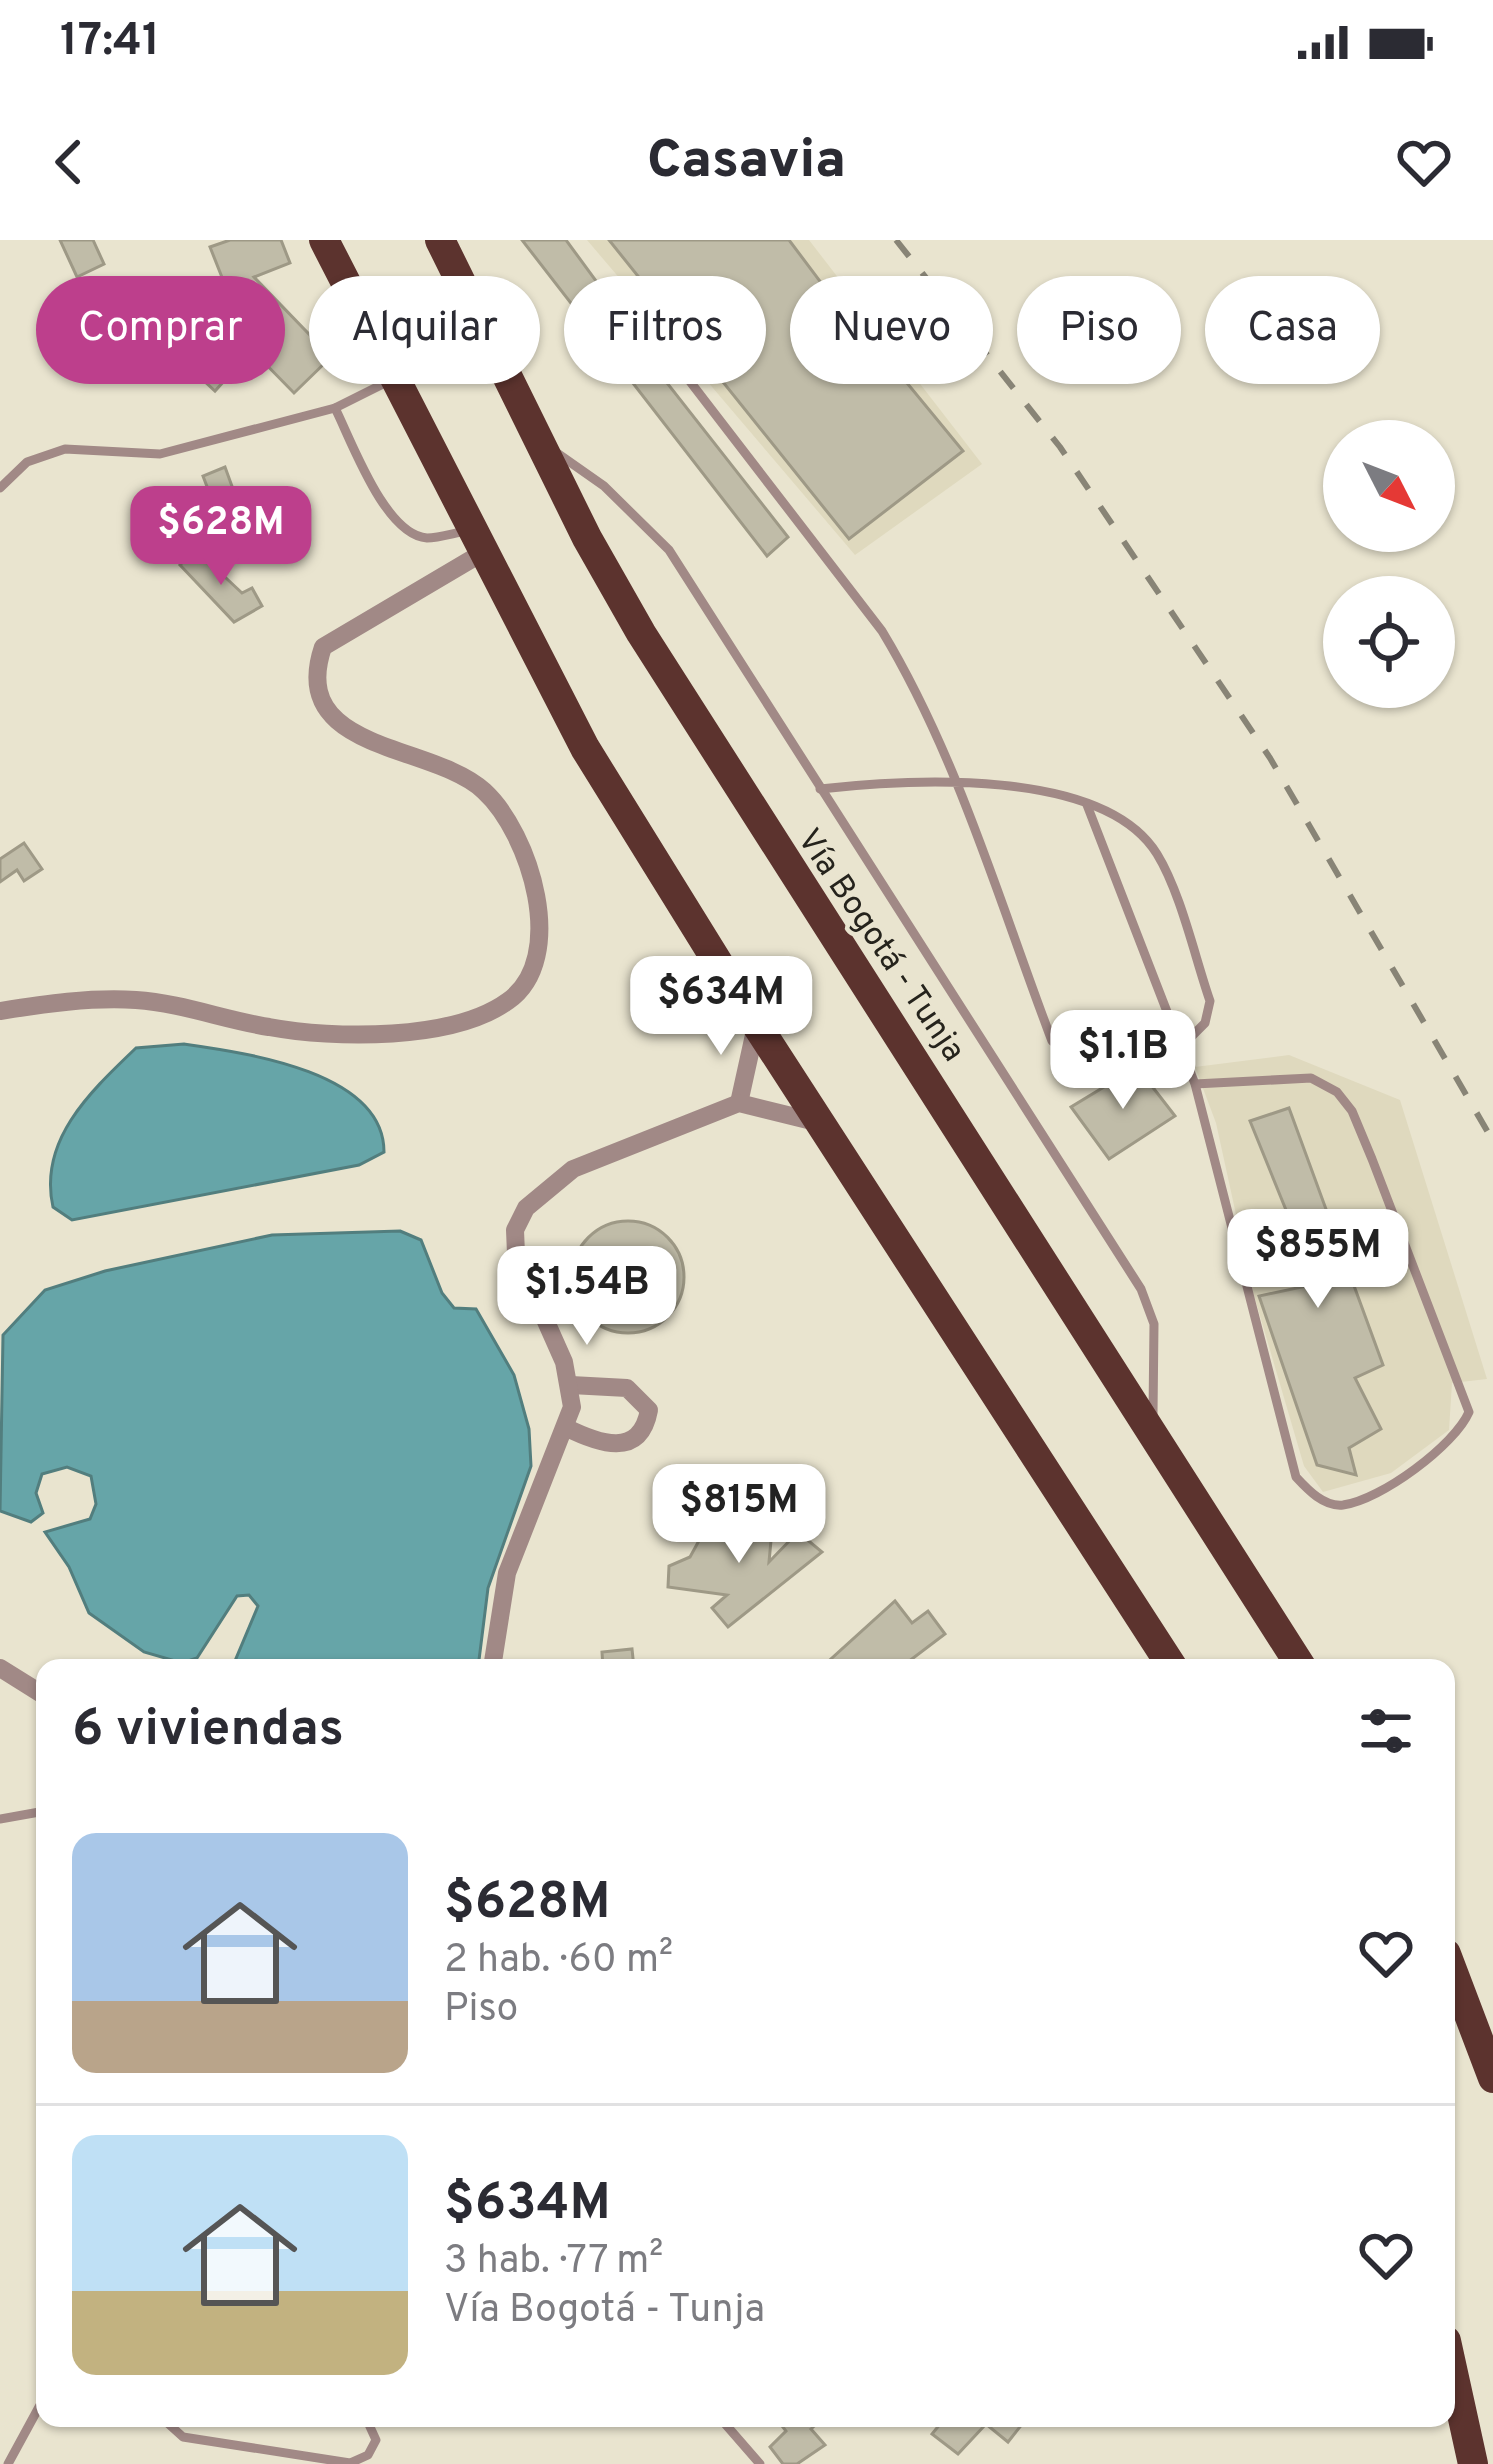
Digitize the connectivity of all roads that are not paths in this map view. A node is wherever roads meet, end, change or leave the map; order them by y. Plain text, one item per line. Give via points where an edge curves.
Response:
1 (325, 240) edge
2 (440, 240) edge
3 (343, 276) edge
4 (382, 384) edge
5 (397, 384) edge
6 (693, 384) edge
7 (335, 408) junction
8 (538, 439) junction
9 (0, 488) edge
10 (476, 541) junction
11 (953, 779) junction
12 (820, 789) junction
13 (1087, 805) junction
14 (0, 1011) edge
15 (756, 1024) junction
16 (1178, 1050) junction
17 (1195, 1084) junction
18 (739, 1103) junction
19 (823, 1124) junction
20 (571, 1385) junction
21 (565, 1427) junction
22 (1153, 1432) junction
23 (493, 1659) edge
24 (1167, 1659) edge
25 (1296, 1659) edge
26 (0, 1668) edge
27 (36, 1690) edge
28 (36, 1812) edge
29 (0, 1819) edge
30 (1455, 1978) edge
31 (1493, 2078) edge
32 (1455, 2382) edge
33 (36, 2413) edge
34 (172, 2427) edge
35 (370, 2427) edge
36 (728, 2427) edge
37 (8, 2464) edge
38 (760, 2464) edge
39 (1473, 2464) edge

1 - 3 highway
2 - 8 highway, Vía Bogotá - Tunja
4 - 7 lane
5 - 10 highway
6 - 11 lane via 882,631
7 - 9 lane via 160,454 65,449 27,462
7 - 10 lane via 387,511 405,528 425,538
8 - 12 lane via 604,487 669,550
8 - 22 highway, Vía Bogotá - Tunja via 640,633 758,824
10 - 14 street via 343,631 323,647 315,669 317,693 357,736 451,770 508,817 538,903 541,945 536,970 514,998 458,1023 377,1034 270,1028 135,1000
10 - 15 highway via 585,748
11 - 12 lane
11 - 13 lane
11 - 16 lane via 1052,1041 1096,1066
12 - 22 lane via 1141,1289 1154,1324
13 - 16 lane
13 - 16 lane via 1135,829 1158,856 1210,1001 1205,1023
15 - 18 street
15 - 19 highway
16 - 17 lane
17 - 17 lane via 1296,1478 1326,1502 1344,1505 1441,1450 1469,1412 1372,1159 1337,1092 1310,1078
18 - 19 street
18 - 20 street via 573,1169 526,1208 515,1230 516,1255
19 - 24 highway
20 - 21 street
20 - 21 street via 627,1388 649,1410 635,1441 622,1445
21 - 23 street via 507,1573
22 - 25 highway, Vía Bogotá - Tunja
26 - 27 street
28 - 29 lane
30 - 31 highway
32 - 39 highway
33 - 37 lane
34 - 35 lane via 183,2437 350,2463 368,2455 376,2440
36 - 38 lane

